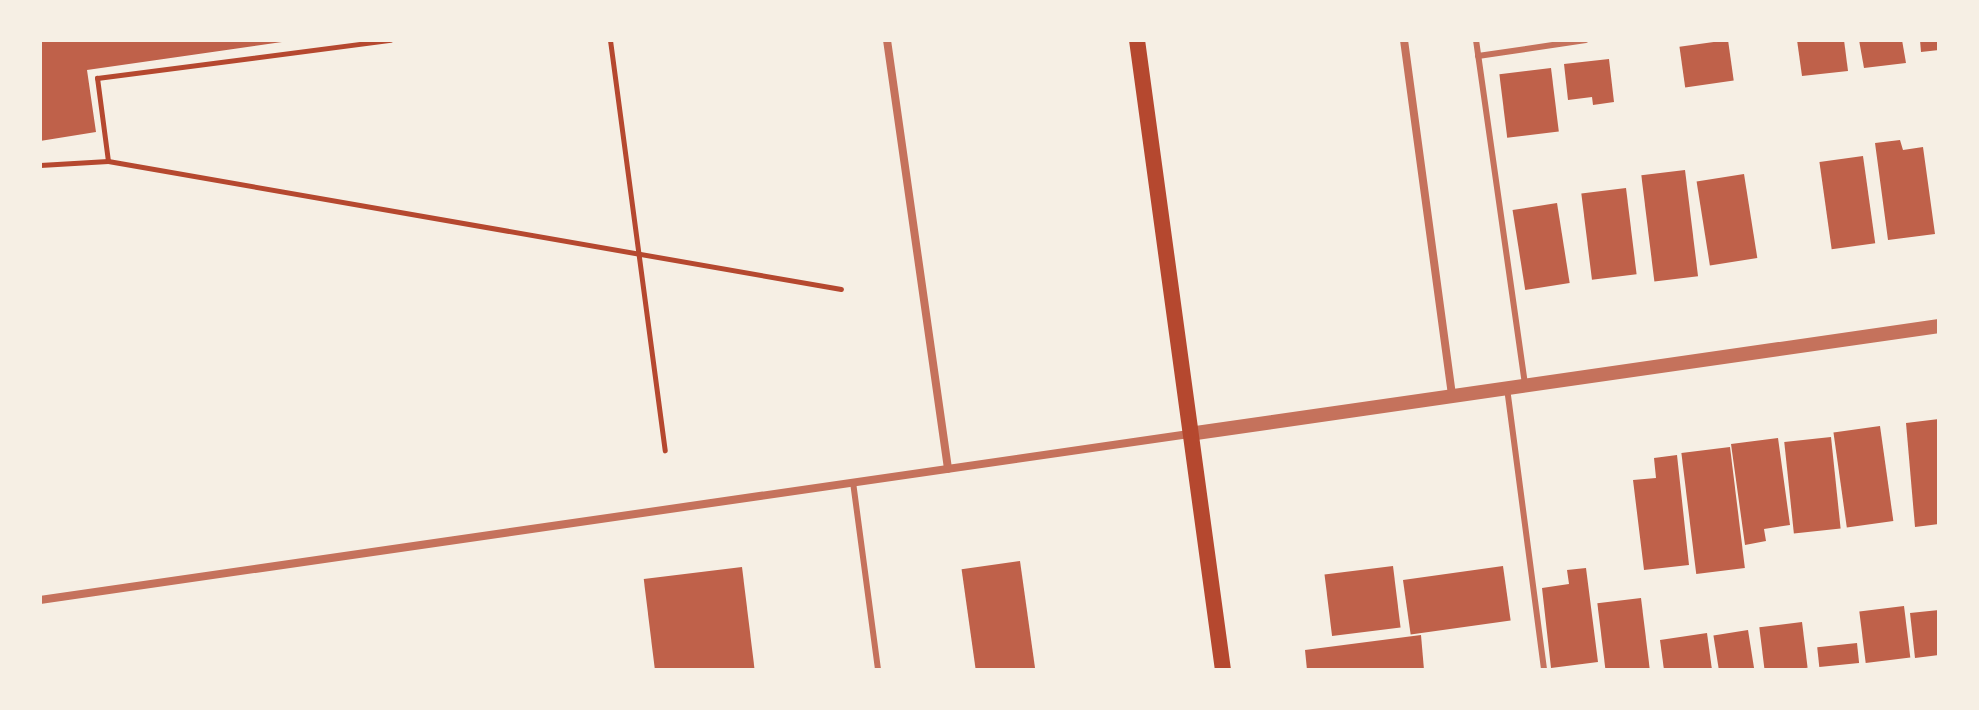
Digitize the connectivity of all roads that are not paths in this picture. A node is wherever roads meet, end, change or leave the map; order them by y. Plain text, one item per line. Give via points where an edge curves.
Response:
1 (887, 40) edge
2 (1137, 40) edge
3 (1404, 40) edge
4 (1476, 40) edge
5 (1586, 40) edge
6 (1478, 56) junction
7 (1939, 326) edge
8 (1525, 386) junction
9 (1507, 388) junction
10 (1452, 396) junction
11 (1189, 434) junction
12 (948, 469) junction
13 (853, 482) junction
14 (40, 600) edge
15 (878, 670) edge
16 (1223, 670) edge
17 (1544, 670) edge

1 - 12 street
2 - 11 main road
3 - 10 street
4 - 6 lane
5 - 6 lane
6 - 8 lane
7 - 8 street
8 - 9 street
9 - 10 street
9 - 17 lane
10 - 11 street
11 - 12 street
11 - 16 main road
12 - 13 street
13 - 14 street
13 - 15 lane

